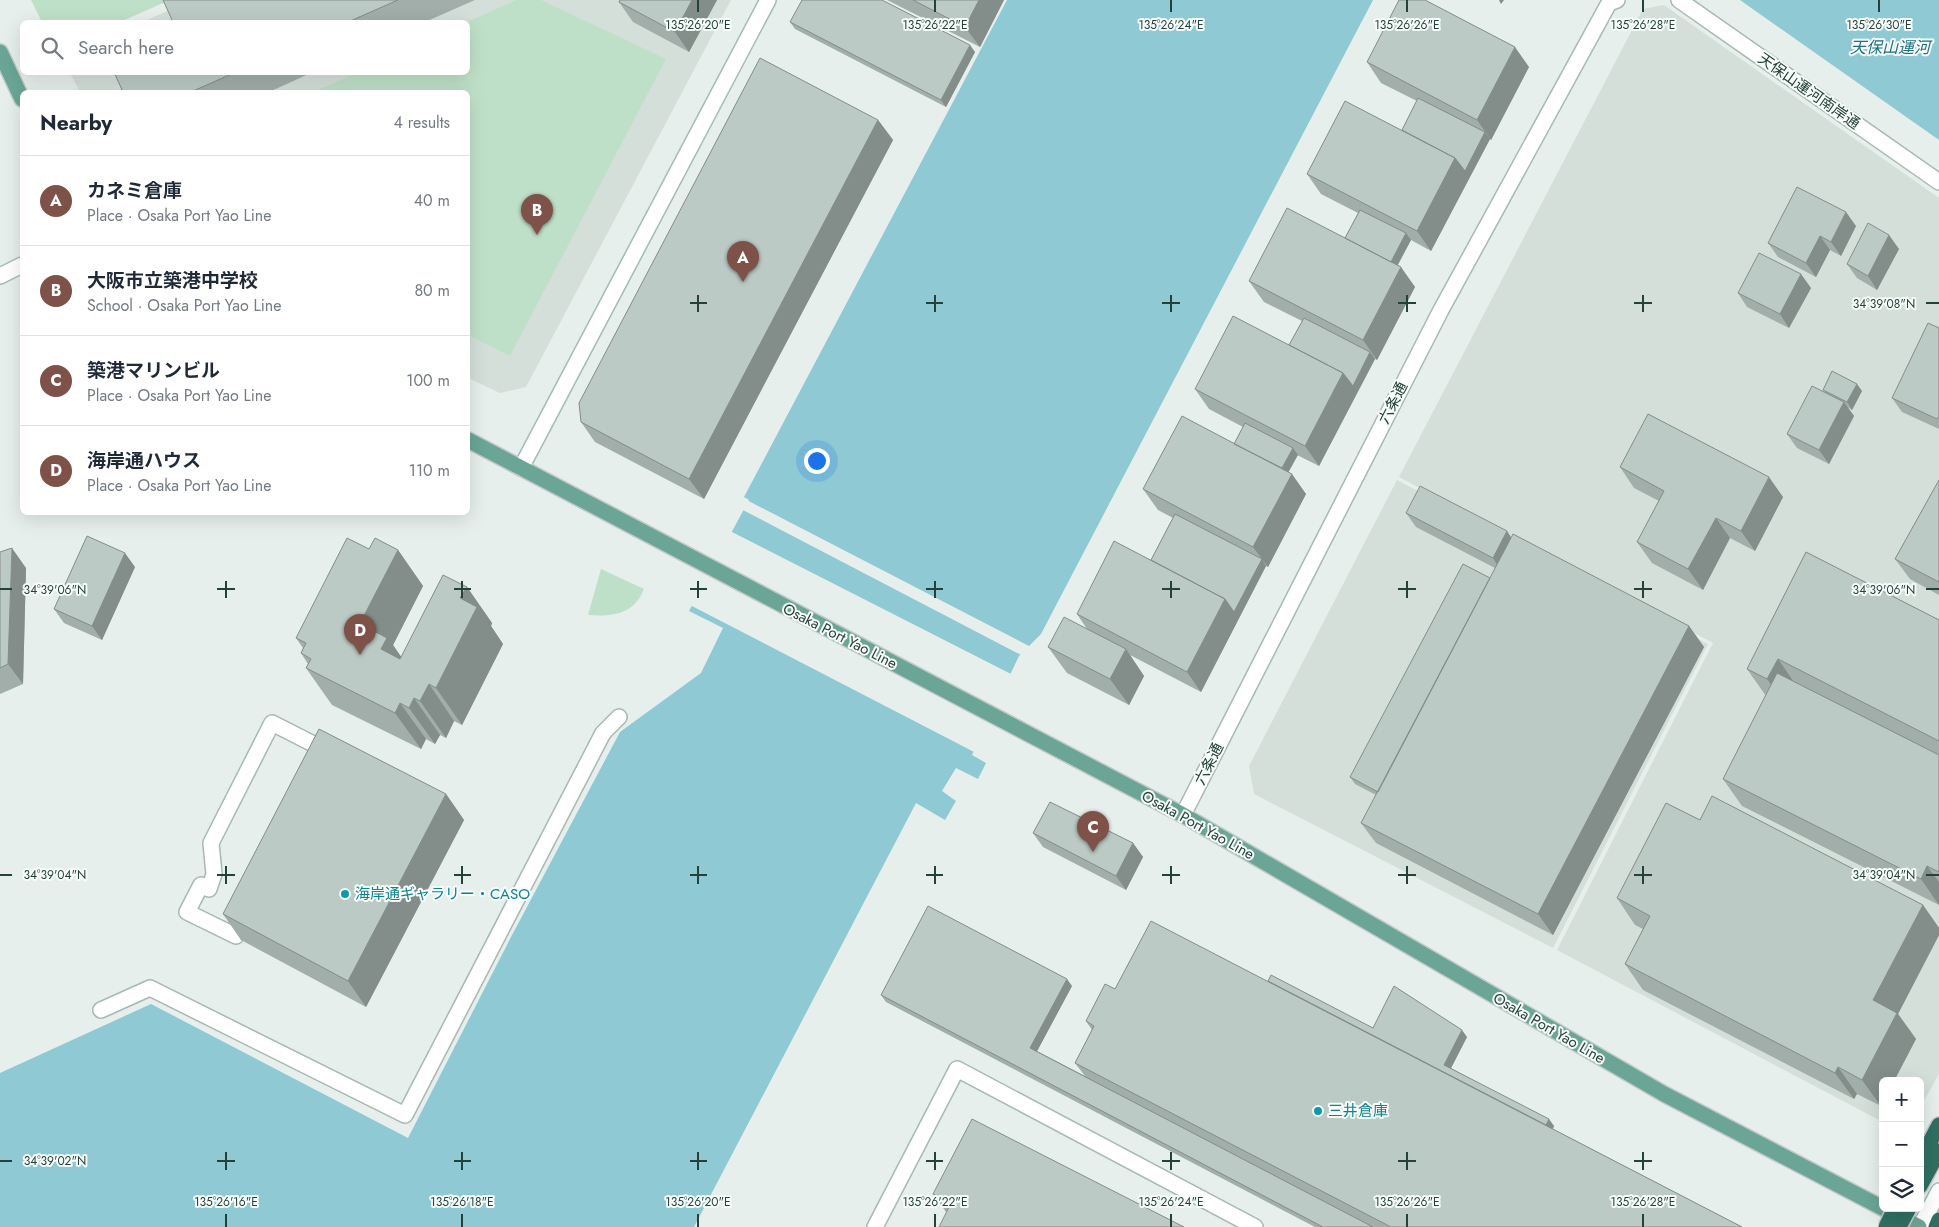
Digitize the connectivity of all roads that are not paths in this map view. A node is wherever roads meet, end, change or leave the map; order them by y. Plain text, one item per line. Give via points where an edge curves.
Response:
1 (768, 0) edge
2 (1617, 0) edge
3 (1679, 0) edge
4 (0, 52) edge
5 (20, 95) edge
6 (1939, 182) edge
7 (20, 266) edge
8 (0, 276) edge
9 (470, 441) edge
10 (521, 468) junction
11 (619, 717) dead end
12 (272, 723) joint
13 (1183, 816) junction
14 (101, 1010) dead end
15 (1939, 1126) edge
16 (1939, 1151) edge
17 (1924, 1154) edge
18 (1924, 1179) edge
19 (1939, 1191) edge
20 (1894, 1212) edge
21 (1907, 1212) edge
22 (1939, 1220) edge
23 (875, 1227) edge
24 (1254, 1227) edge
25 (1886, 1227) edge
26 (1899, 1227) edge
27 (1920, 1227) edge
28 (1936, 1227) edge

1 - 10 street
2 - 13 street, 六条通 via 1609,3 1441,310
3 - 6 street, 天保山運河南岸通
4 - 5 main road
7 - 8 street
9 - 10 main road, Osaka Port Yao Line
10 - 13 main road, Osaka Port Yao Line
11 - 14 street via 603,733 405,1115 150,988
12 - 12 street via 330,752 236,936 188,912 201,885 209,889 214,874 211,843
13 - 27 main road, Osaka Port Yao Line via 1664,1094
15 - 17 highway
16 - 18 highway
19 - 27 street
20 - 25 highway, bridge
21 - 26 highway, bridge
22 - 28 highway
23 - 24 street via 957,1069

